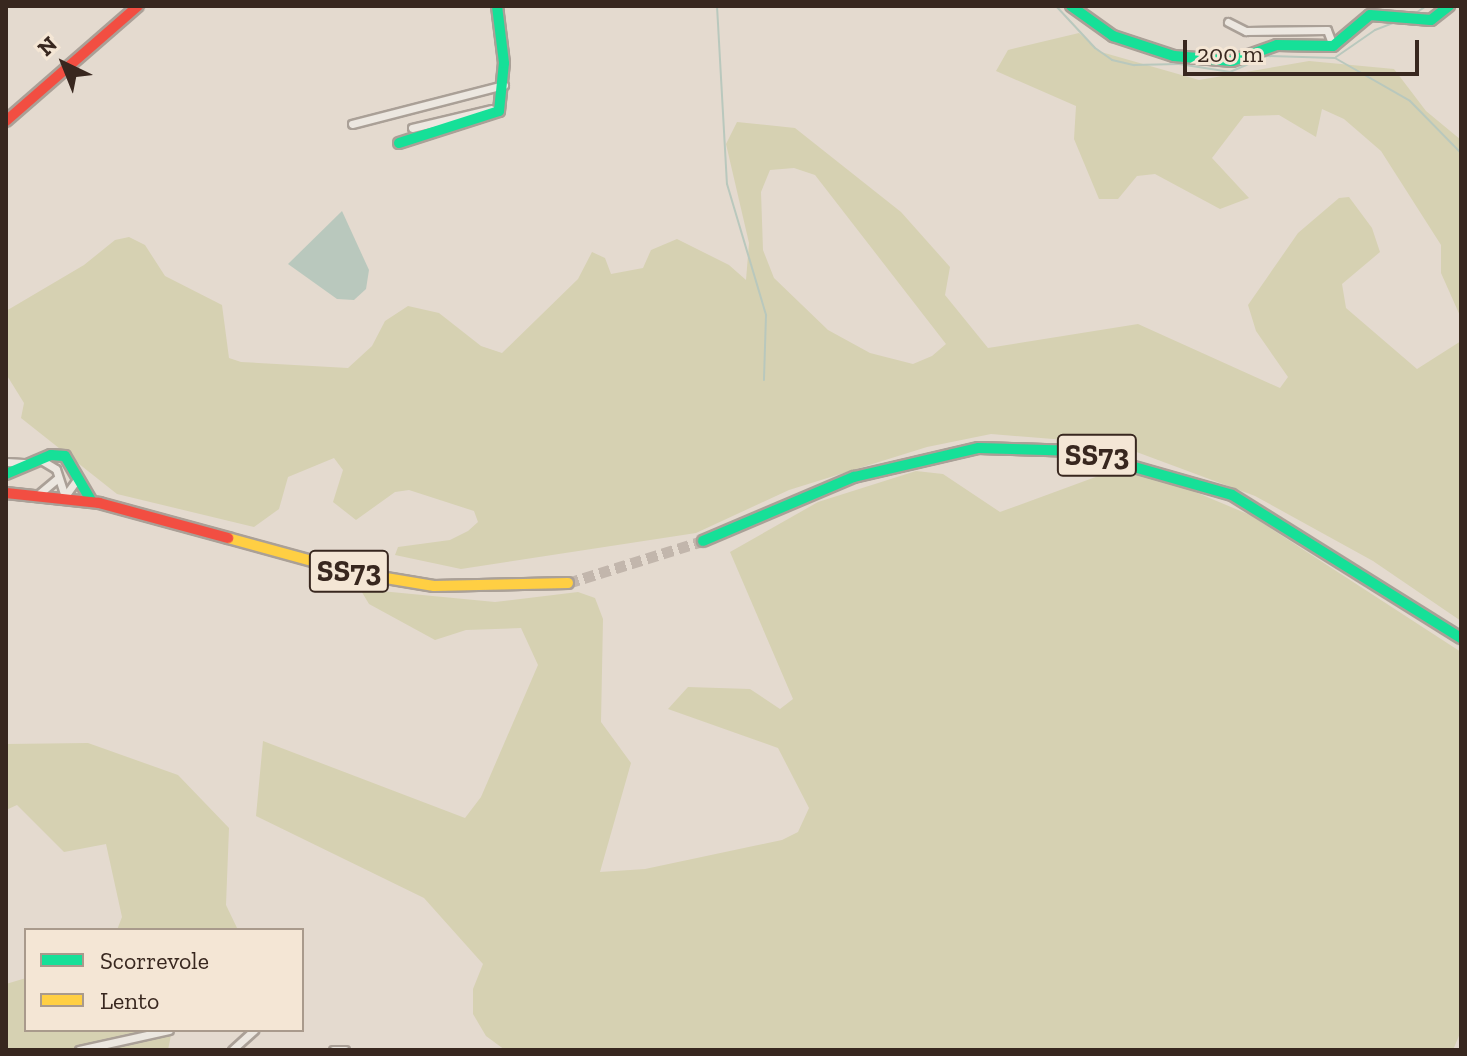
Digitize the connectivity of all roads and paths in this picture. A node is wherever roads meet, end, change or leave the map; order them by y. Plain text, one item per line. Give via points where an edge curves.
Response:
1 (138, 6) edge
2 (497, 6) edge
3 (1071, 6) edge
4 (1449, 6) edge
5 (1228, 22) dead end
6 (1333, 46) junction
7 (504, 85) junction
8 (501, 106) junction
9 (6, 121) edge
10 (352, 124) dead end
11 (412, 128) dead end
12 (399, 143) dead end
13 (41, 460) junction
14 (6, 462) edge
15 (30, 463) junction
16 (6, 474) edge
17 (58, 478) junction
18 (78, 478) junction
19 (6, 493) edge
20 (40, 493) junction
21 (65, 496) junction
22 (92, 502) junction
23 (703, 541) tunnel mouth
24 (568, 583) tunnel mouth
25 (1461, 638) edge
26 (160, 1032) edge
27 (252, 1032) edge
28 (79, 1050) edge
29 (232, 1050) edge
30 (333, 1050) edge
31 (345, 1050) edge

1 - 9 main road
2 - 7 main road
3 - 6 main road via 1113,36 1174,56 1232,61 1277,45
4 - 6 main road via 1431,20 1370,15
5 - 6 street via 1246,31 1327,30
7 - 8 main road
7 - 10 street
8 - 11 street
8 - 12 main road via 477,122
13 - 15 main road
13 - 17 street via 51,464
13 - 18 main road via 65,456
14 - 15 street
15 - 16 main road
17 - 20 street
17 - 21 street
18 - 21 street
18 - 22 main road
19 - 20 main road, SS73
20 - 21 main road, SS73
21 - 22 main road, SS73
22 - 24 main road, SS73 via 356,573 434,586
23 - 25 main road, SS73 via 854,477 979,448 1078,451 1232,495
26 - 28 street
27 - 29 street
30 - 31 street

